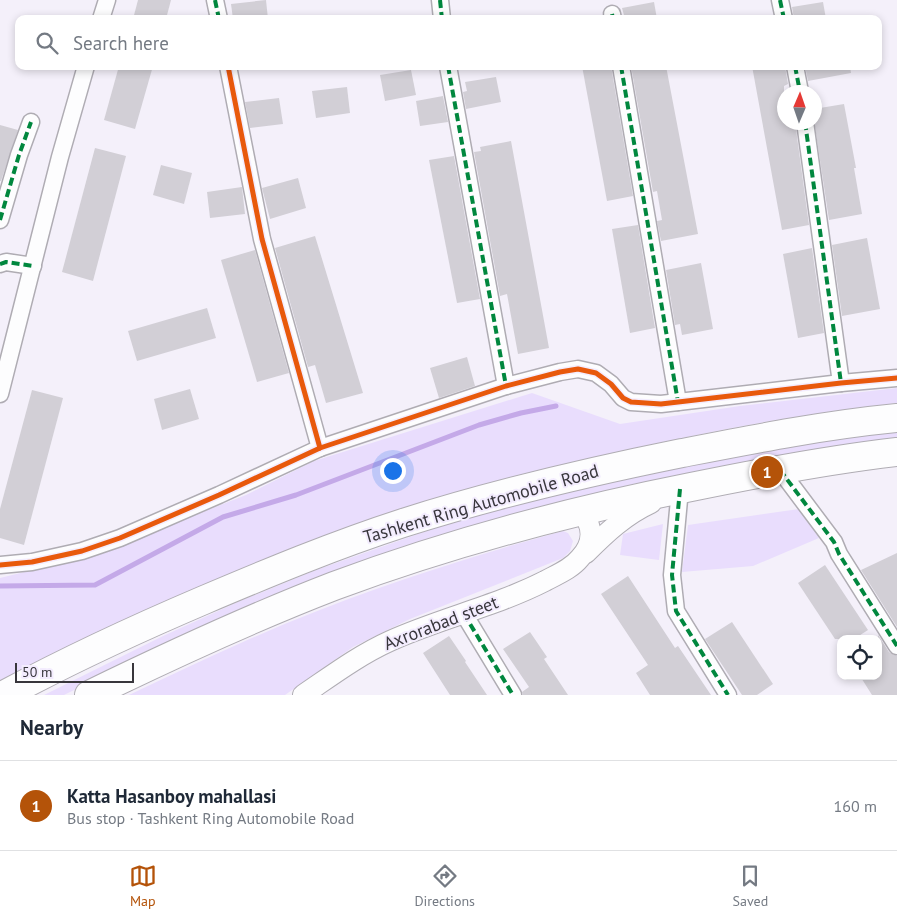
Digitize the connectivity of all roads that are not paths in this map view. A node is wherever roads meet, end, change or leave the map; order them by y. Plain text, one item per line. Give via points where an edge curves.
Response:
1 (107, 0) edge
2 (215, 0) edge
3 (440, 0) edge
4 (780, 0) edge
5 (102, 15) edge
6 (218, 15) edge
7 (442, 15) edge
8 (783, 15) edge
9 (85, 70) edge
10 (229, 70) edge
11 (449, 70) edge
12 (622, 70) edge
13 (796, 70) edge
14 (799, 85) edge
15 (31, 122) dead end
16 (805, 130) edge
17 (0, 220) edge
18 (0, 262) edge
19 (32, 266) junction
20 (897, 378) edge
21 (841, 383) junction
22 (506, 386) junction
23 (0, 394) edge
24 (678, 402) junction
25 (897, 418) edge
26 (320, 448) junction
27 (897, 452) edge
28 (780, 470) junction
29 (680, 489) junction
30 (580, 511) junction
31 (581, 558) junction
32 (0, 565) edge
33 (464, 614) junction
34 (897, 646) edge
35 (4, 695) edge
36 (89, 695) edge
37 (303, 695) edge
38 (513, 695) edge
39 (728, 695) edge

1 - 5 street
2 - 6 street
3 - 7 street
4 - 8 street
9 - 19 street
10 - 26 street via 262,239
11 - 22 street
12 - 24 street
13 - 14 street
15 - 17 street
16 - 21 street
18 - 19 street
19 - 23 street
20 - 21 street
21 - 24 street
22 - 24 street via 578,370 605,378 631,402
22 - 26 street
25 - 35 highway, Tashkent Ring Automobile Road via 818,427 622,465 412,520 272,571 134,631
26 - 32 street via 220,495 82,551
27 - 28 highway, Tashkent Ring Automobile Road
28 - 29 highway, Tashkent Ring Automobile Road
28 - 34 street via 834,542
29 - 30 highway, Tashkent Ring Automobile Road
29 - 31 street, Axrorаbаd steet via 628,514
29 - 39 street via 672,575 676,611
30 - 31 street via 589,521 591,531
30 - 36 highway, Tashkent Ring Automobile Road via 431,552 333,586
31 - 33 street, Axrorаbаd steet via 565,571 527,590
33 - 37 street, Axrorаbаd steet via 388,642
33 - 38 street

